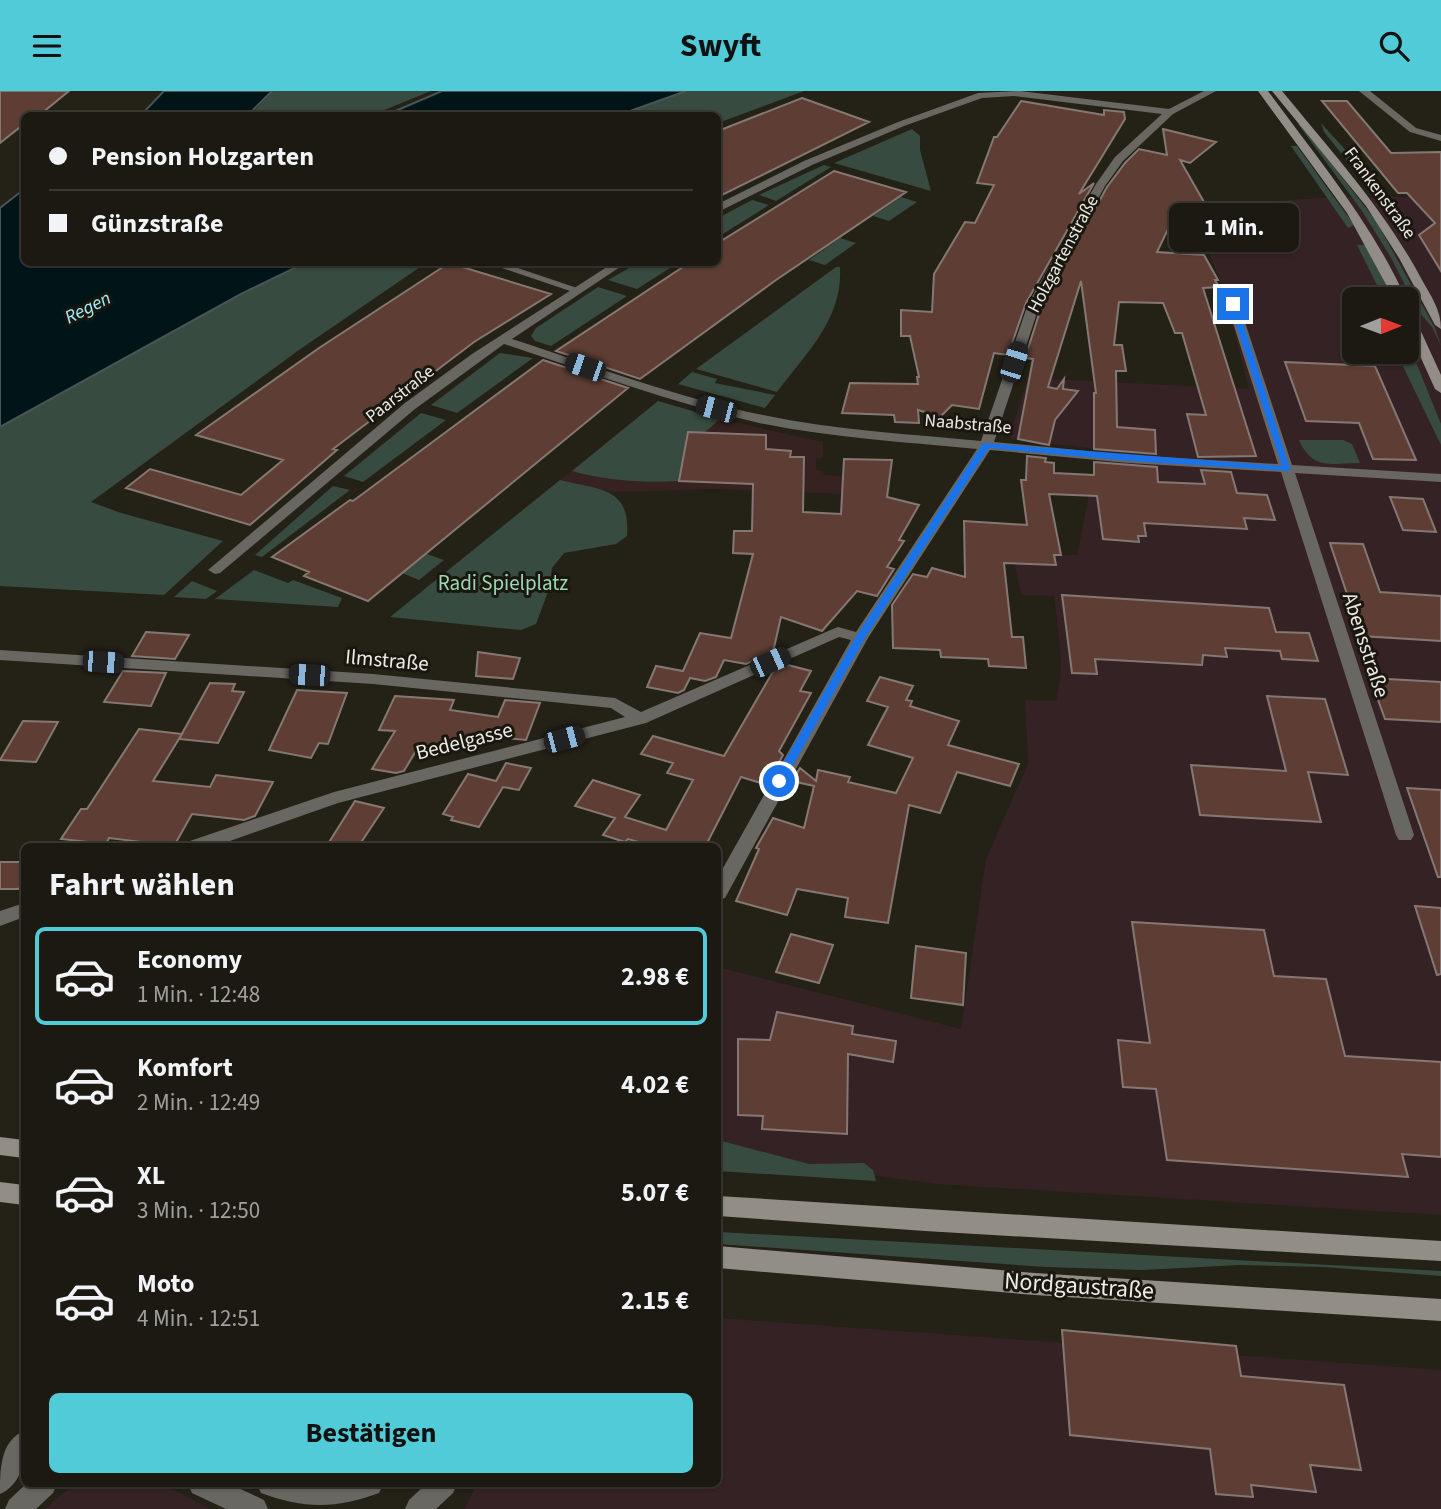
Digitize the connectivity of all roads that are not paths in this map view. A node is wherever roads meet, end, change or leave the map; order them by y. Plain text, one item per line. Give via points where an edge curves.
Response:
1 (1211, 91) edge
2 (1263, 91) edge
3 (1277, 91) edge
4 (1364, 91) edge
5 (1170, 112) junction
6 (1441, 138) edge
7 (721, 206) edge
8 (502, 266) edge
9 (615, 266) edge
10 (1394, 287) edge
11 (577, 290) junction
12 (1233, 304) dead end
13 (1441, 325) edge
14 (503, 340) junction
15 (1419, 340) edge
16 (1441, 389) edge
17 (986, 445) junction
18 (1287, 469) junction
19 (1441, 478) edge
20 (215, 570) dead end
21 (860, 638) junction
22 (0, 655) edge
23 (640, 719) junction
24 (1405, 835) dead end
25 (205, 843) edge
26 (721, 887) edge
27 (21, 911) edge
28 (0, 919) edge
29 (0, 1146) edge
30 (21, 1149) edge
31 (0, 1192) edge
32 (21, 1195) edge
33 (721, 1206) edge
34 (1441, 1251) edge
35 (721, 1257) edge
36 (1441, 1310) edge
37 (21, 1448) edge
38 (0, 1481) edge
39 (40, 1487) edge
40 (207, 1487) edge
41 (277, 1487) edge
42 (366, 1487) edge
43 (441, 1487) edge
44 (18, 1509) edge
45 (255, 1509) edge
46 (418, 1509) edge

1 - 5 street, Holzgartenstraße
2 - 10 main road, Frankenstraße via 1352,212
3 - 13 main road, Frankenstraße via 1370,204
4 - 6 street via 1413,130
5 - 7 street via 1130,103 1014,93 974,97 808,163
5 - 17 street, Holzgartenstraße via 1106,177 1034,304
8 - 11 street
9 - 11 street, Paarstraße
11 - 14 street, Paarstraße
12 - 18 street, Abensstraße
14 - 17 street, Naabstraße via 658,393 749,417 823,430
14 - 20 street, Paarstraße via 410,406
15 - 16 main road
17 - 18 street, Naabstraße
17 - 21 street, Holzgartenstraße
18 - 19 street, Naabstraße
18 - 24 street, Abensstraße
21 - 23 street, Bedelgasse via 838,632
21 - 26 street, Holzgartenstraße
22 - 23 street, Ilmstraße via 365,679 615,703
23 - 25 street, Bedelgasse via 334,798
27 - 28 street
29 - 30 main road
31 - 32 main road
33 - 34 main road
35 - 36 main road, Nordgaustraße via 1048,1285
37 - 38 street
39 - 44 street
40 - 45 street
41 - 42 street via 328,1504
43 - 46 street

